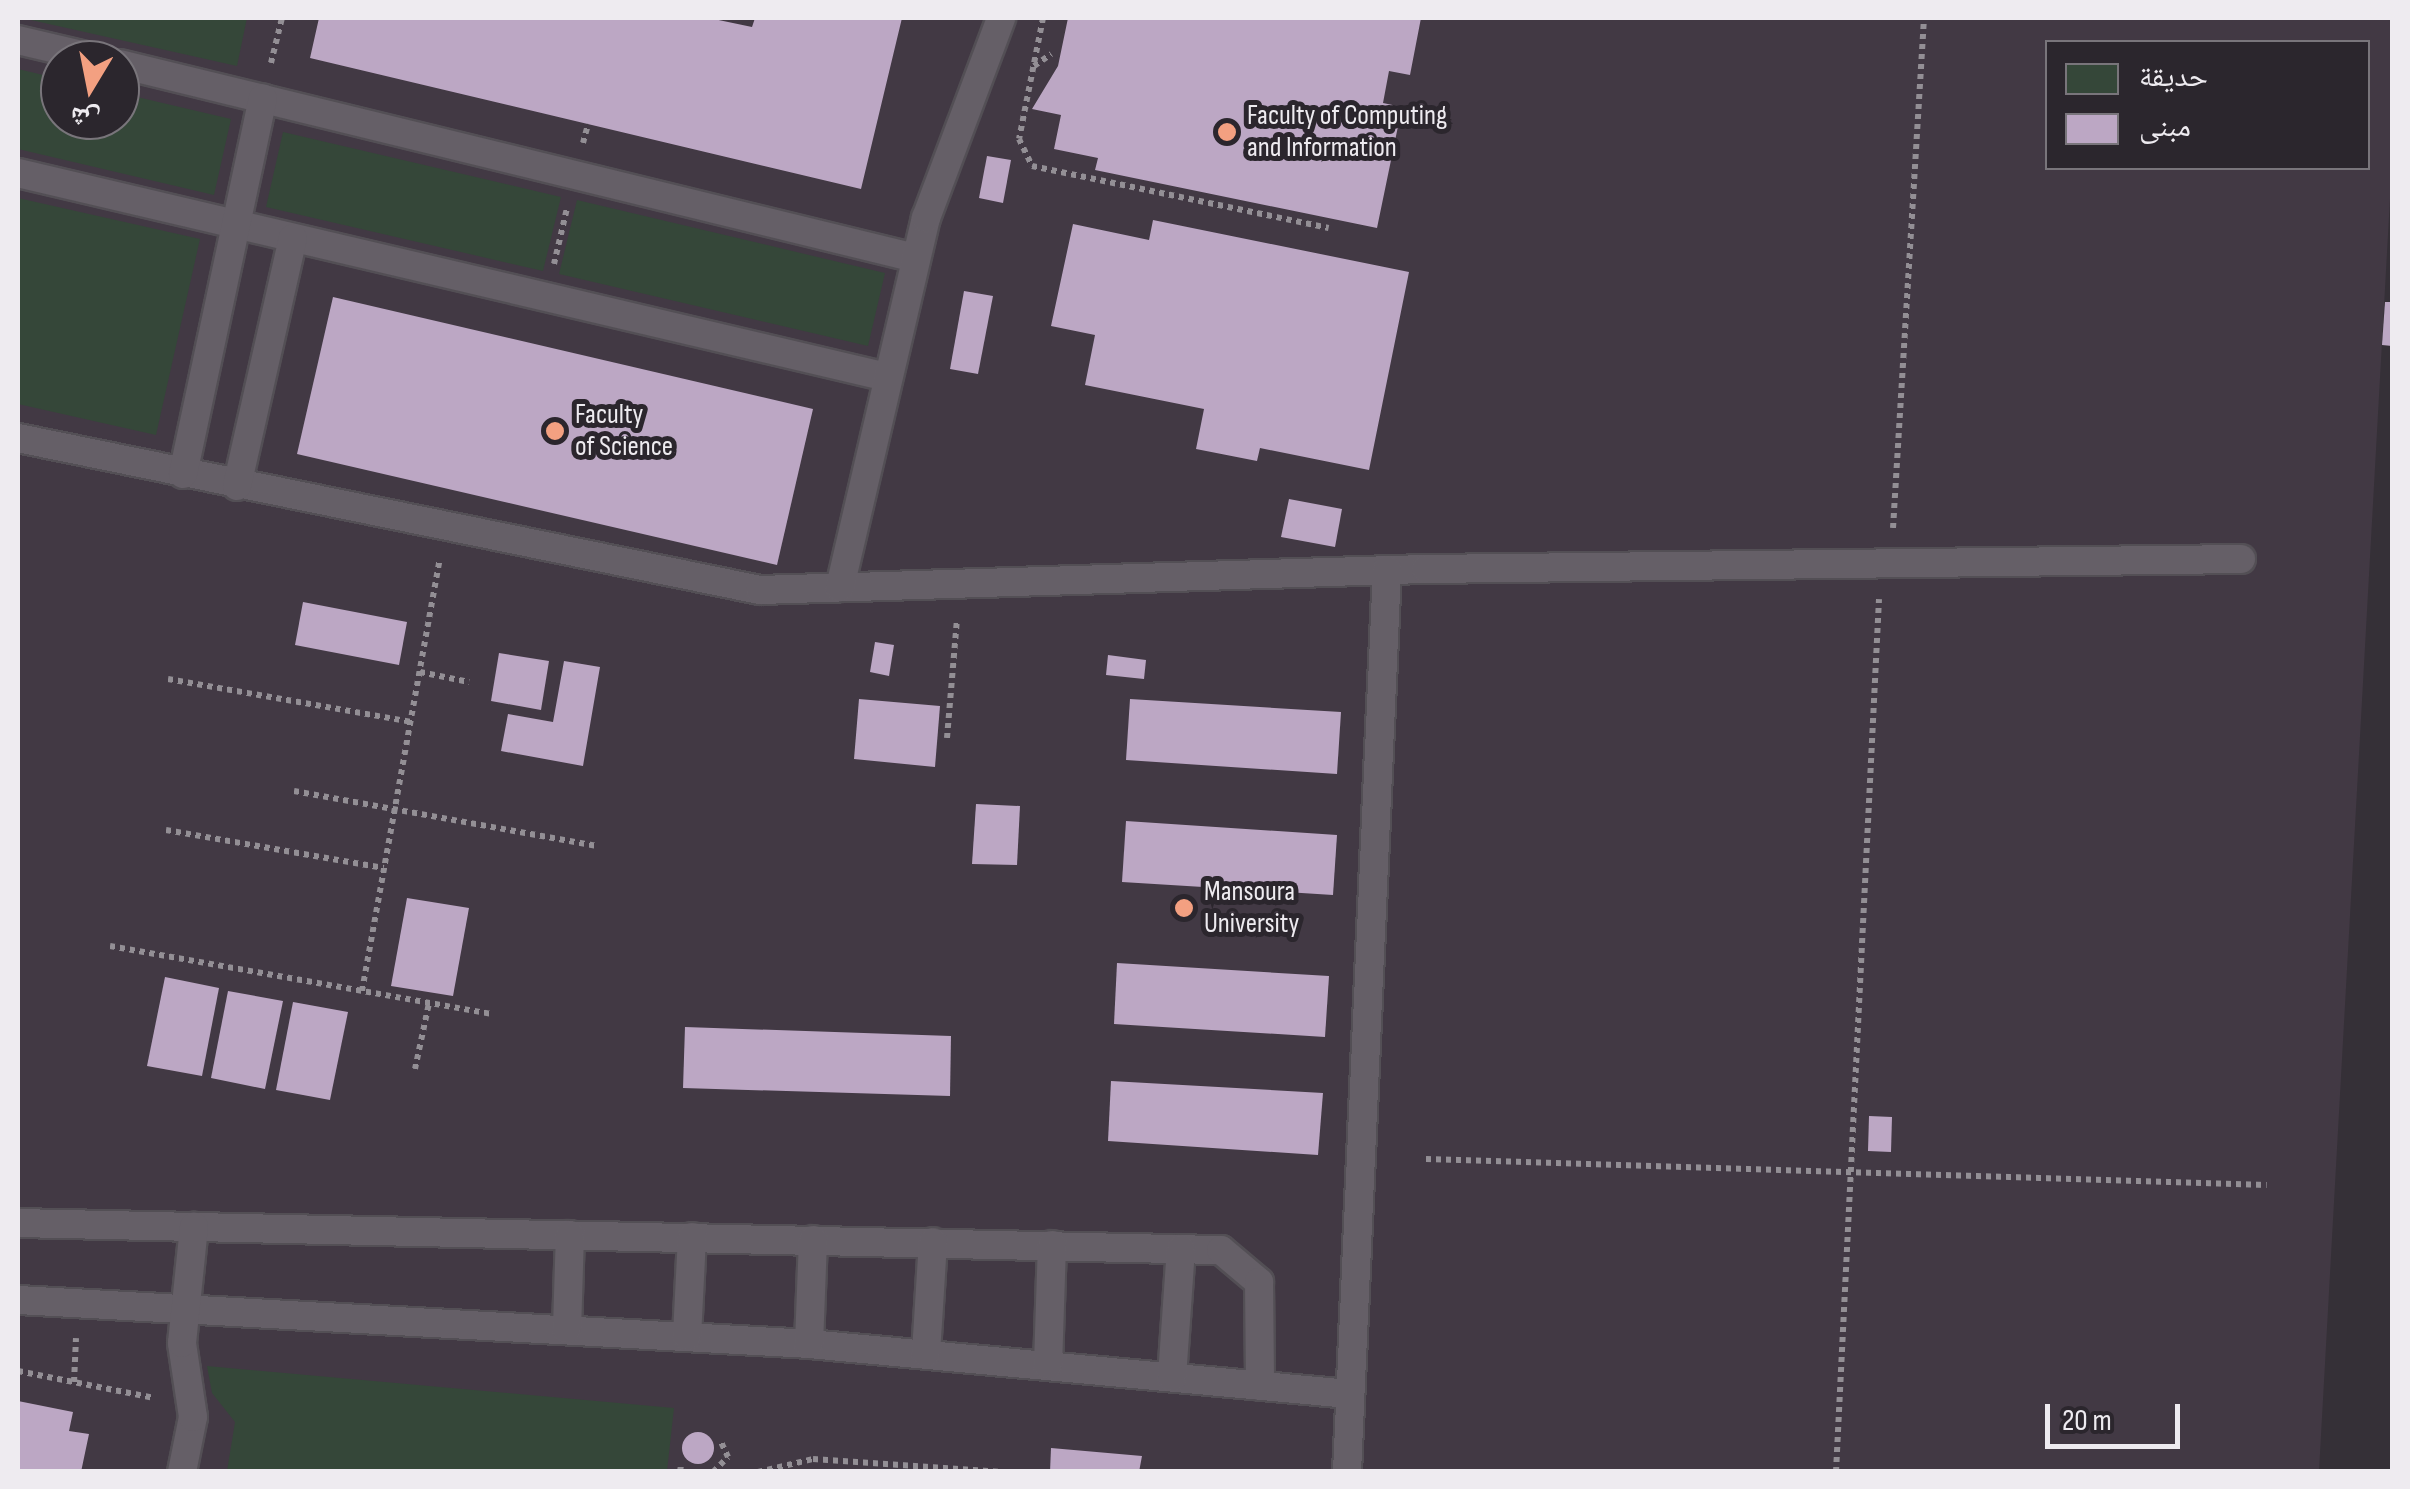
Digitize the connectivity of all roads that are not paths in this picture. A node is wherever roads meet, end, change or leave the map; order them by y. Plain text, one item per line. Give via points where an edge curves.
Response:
1 (1001, 18) edge
2 (140, 69) edge
3 (263, 98) junction
4 (18, 173) edge
5 (236, 225) junction
6 (293, 238) junction
7 (915, 258) junction
8 (887, 377) junction
9 (18, 438) edge
10 (183, 474) junction
11 (238, 486) junction
12 (2241, 559) dead end
13 (1386, 570) junction
14 (840, 587) junction
15 (18, 1223) edge
16 (194, 1226) junction
17 (570, 1235) junction
18 (692, 1237) junction
19 (813, 1240) junction
20 (932, 1242) junction
21 (1052, 1245) junction
22 (1181, 1249) junction
23 (18, 1300) edge
24 (186, 1308) junction
25 (568, 1329) junction
26 (687, 1336) junction
27 (809, 1344) junction
28 (926, 1354) junction
29 (1048, 1365) junction
30 (1172, 1377) junction
31 (1260, 1386) junction
32 (1349, 1394) junction
33 (182, 1472) edge
34 (1346, 1472) edge

1 - 7 lane
2 - 3 lane
3 - 5 lane
3 - 7 lane
4 - 5 lane
5 - 6 lane
5 - 10 lane
6 - 8 lane
6 - 11 lane
7 - 8 lane
8 - 14 lane
9 - 10 lane
10 - 11 lane
11 - 14 lane via 720,587
12 - 13 lane
13 - 14 lane
13 - 32 lane
15 - 16 lane
16 - 17 lane
16 - 24 lane
17 - 18 lane
17 - 25 lane
18 - 19 lane
18 - 26 lane
19 - 20 lane
19 - 27 lane
20 - 21 lane
20 - 28 lane
21 - 22 lane
21 - 29 lane
22 - 30 lane
22 - 31 lane via 1221,1250 1259,1282
23 - 24 lane
24 - 25 lane
24 - 33 lane via 192,1399
25 - 26 lane
26 - 27 lane
27 - 28 lane
28 - 29 lane
29 - 30 lane
30 - 31 lane
31 - 32 lane
32 - 34 lane

